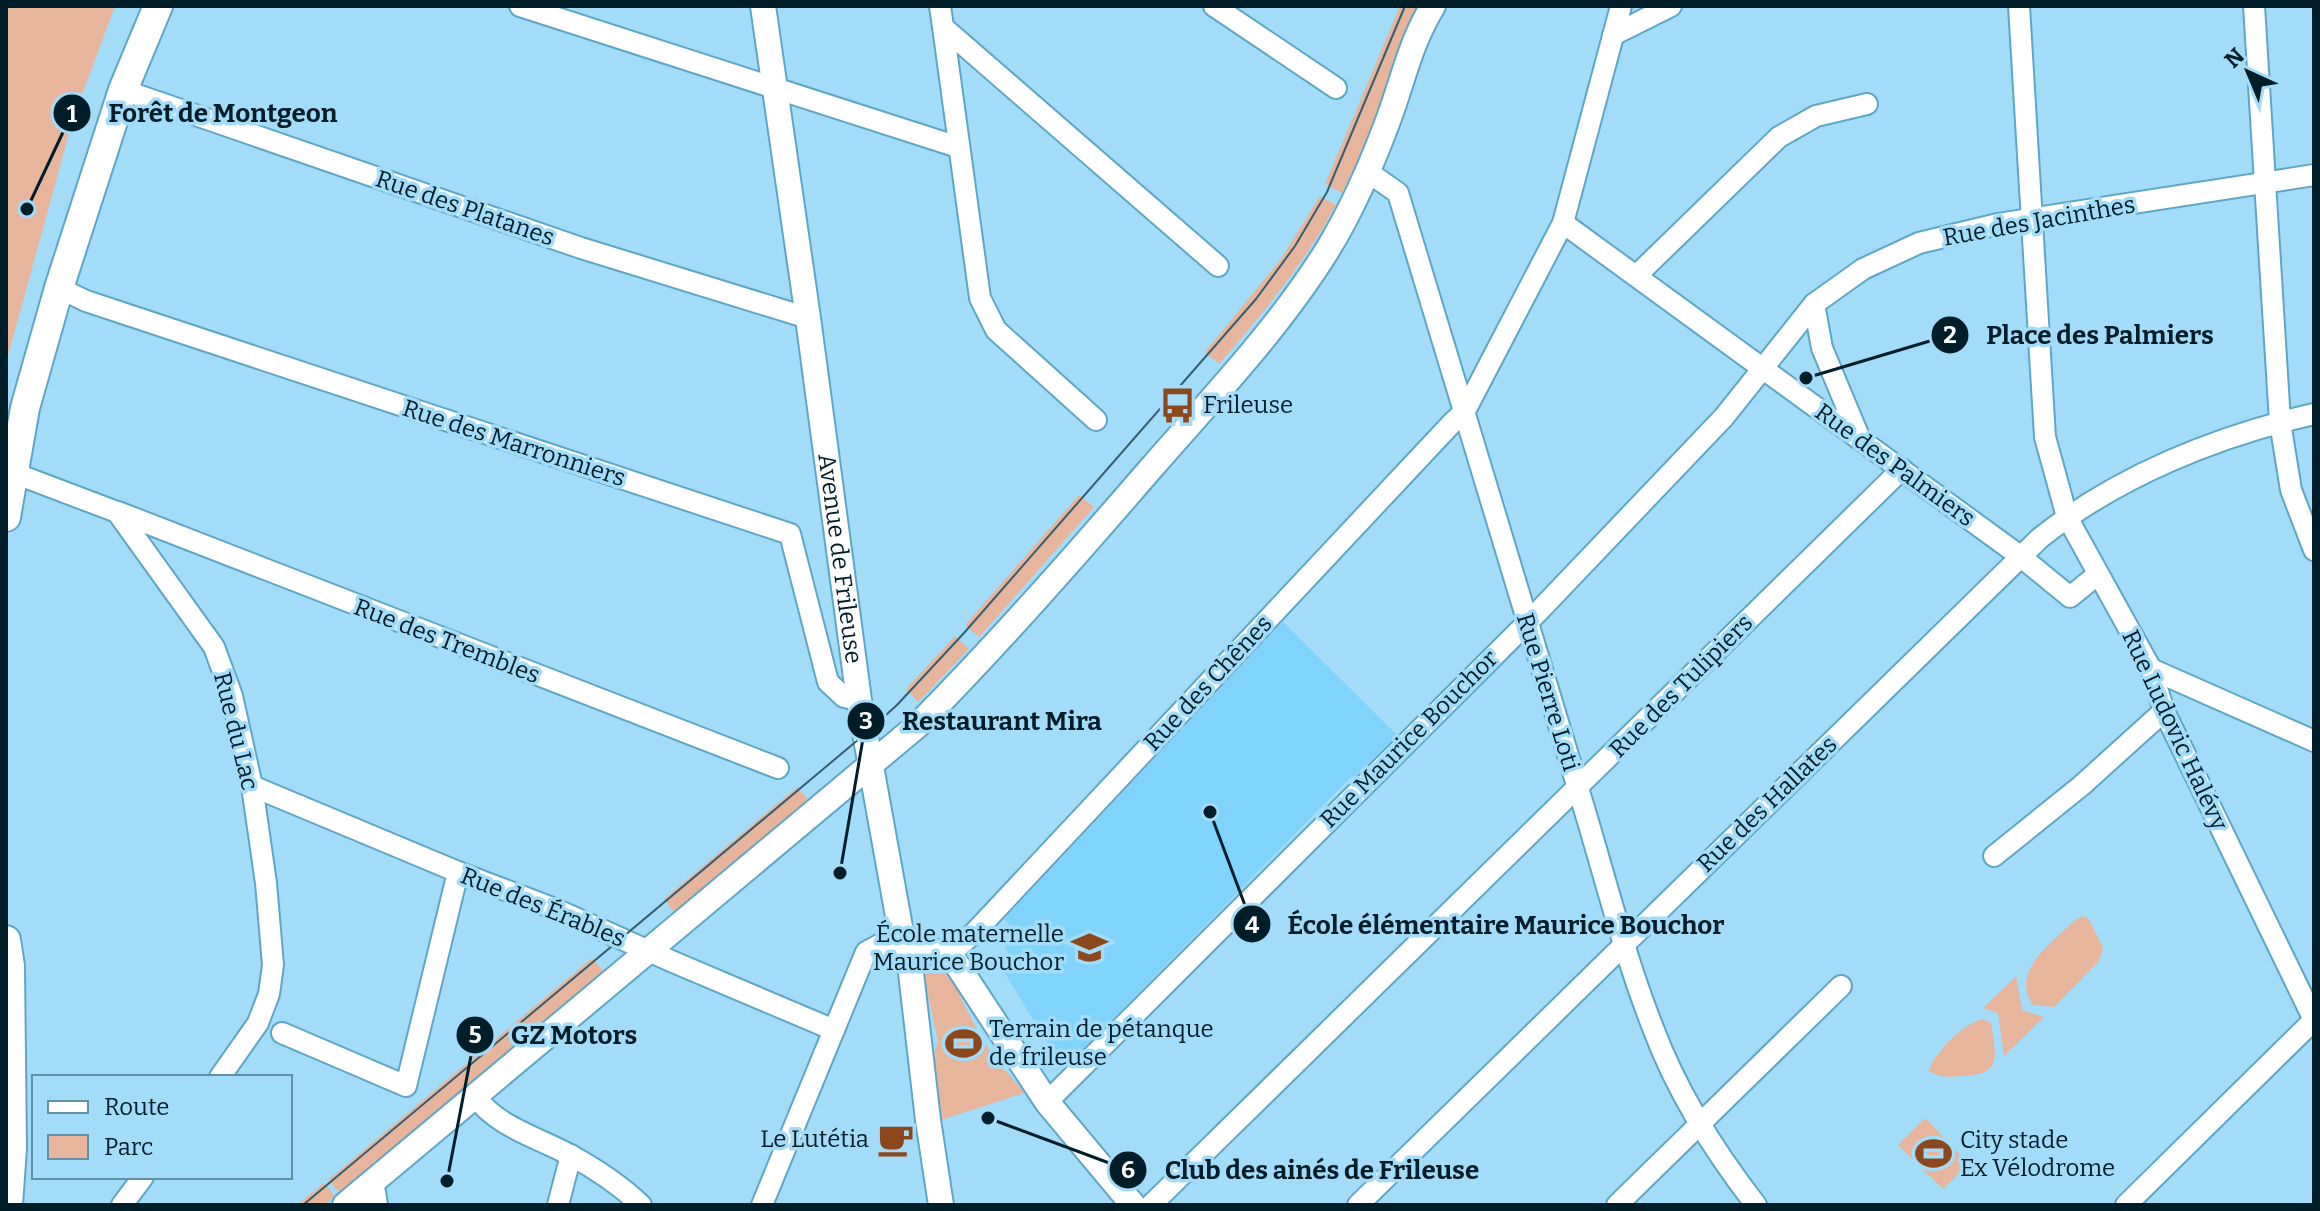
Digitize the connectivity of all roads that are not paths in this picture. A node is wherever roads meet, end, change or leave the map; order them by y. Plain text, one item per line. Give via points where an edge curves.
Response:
1 (158, 6) edge
2 (520, 6) edge
3 (763, 6) edge
4 (1433, 6) edge
5 (1621, 6) edge
6 (1671, 6) edge
7 (2019, 6) edge
8 (2254, 6) edge
9 (541, 9) edge
10 (1224, 10) edge
11 (941, 16) edge
12 (1613, 35) junction
13 (1336, 88) dead end
14 (775, 89) junction
15 (123, 90) junction
16 (1867, 104) dead end
17 (958, 147) junction
18 (1368, 172) junction
19 (2314, 175) edge
20 (2266, 184) junction
21 (2031, 219) junction
22 (1563, 223) junction
23 (1218, 266) dead end
24 (1637, 275) junction
25 (59, 288) junction
26 (1814, 304) junction
27 (808, 318) junction
28 (1763, 369) junction
29 (1465, 411) junction
30 (2314, 414) edge
31 (1096, 420) dead end
32 (2280, 422) junction
33 (1860, 439) junction
34 (1902, 469) junction
35 (14, 473) junction
36 (117, 512) junction
37 (6, 517) edge
38 (2067, 517) junction
39 (2314, 550) edge
40 (2020, 556) junction
41 (2097, 575) junction
42 (1527, 622) junction
43 (2151, 669) junction
44 (859, 700) junction
45 (2164, 711) junction
46 (2314, 741) edge
47 (871, 764) junction
48 (778, 768) dead end
49 (252, 786) junction
50 (1578, 787) junction
51 (1994, 856) dead end
52 (458, 872) junction
53 (6, 940) edge
54 (1625, 944) junction
55 (908, 947) junction
56 (649, 951) junction
57 (950, 954) junction
58 (1841, 986) dead end
59 (2314, 1020) edge
60 (834, 1030) junction
61 (282, 1033) dead end
62 (221, 1075) edge
63 (475, 1096) junction
64 (1047, 1102) junction
65 (1699, 1123) junction
66 (571, 1155) junction
67 (142, 1179) edge
68 (373, 1195) edge
69 (8, 1205) edge
70 (122, 1205) edge
71 (345, 1205) edge
72 (558, 1205) edge
73 (641, 1205) edge
74 (762, 1205) edge
75 (941, 1205) edge
76 (1133, 1205) edge
77 (1151, 1205) edge
78 (1358, 1205) edge
79 (1617, 1205) edge
80 (1756, 1205) edge
81 (2126, 1205) edge

1 - 15 main road
2 - 9 street
3 - 14 street, Avenue de Frileuse
4 - 18 street via 1408,58
5 - 12 street, Rue des Chênes
6 - 12 street
7 - 21 street, Rue Ludovic Halévy
8 - 20 street
9 - 14 street
10 - 13 street
11 - 17 street
11 - 23 street
12 - 22 street, Rue des Chênes
14 - 17 street
14 - 27 street, Avenue de Frileuse
15 - 25 main road
15 - 27 street, Rue des Platanes via 581,248
16 - 24 street via 1816,116 1779,137
17 - 31 street via 985,309 996,330
18 - 29 street, Rue Pierre Loti via 1398,193
18 - 47 street via 1328,249 1227,381 986,654 918,725
19 - 20 street, Rue des Jacinthes
20 - 21 street, Rue des Jacinthes
20 - 32 street
21 - 26 street, Rue des Jacinthes via 1919,243 1863,269
21 - 38 street, Rue Ludovic Halévy via 2045,437
22 - 24 street, Rue des Palmiers
22 - 29 street, Rue des Chênes
24 - 28 street, Rue des Palmiers
25 - 35 main road via 25,408
25 - 44 street, Rue des Marronniers via 790,534 828,682 844,697
26 - 28 street, Rue des Jacinthes
26 - 33 street via 1822,348
27 - 44 street, Avenue de Frileuse
28 - 33 street, Rue des Palmiers
28 - 42 street, Rue Maurice Bouchor via 1724,417
29 - 42 street, Rue Pierre Loti
29 - 57 street, Rue des Chênes
30 - 32 street, Rue des Hallates
32 - 38 street, Rue des Hallates via 2215,441
32 - 39 street via 2291,490
33 - 34 street, Rue des Palmiers
34 - 40 street, Rue des Palmiers
34 - 50 street, Rue des Tulipiers
35 - 36 street
35 - 37 main road
36 - 48 street, Rue des Trembles
36 - 49 street, Rue du Lac via 214,647 232,696
38 - 40 street, Rue des Hallates
38 - 41 street, Rue Ludovic Halévy
40 - 41 street, Rue des Palmiers via 2070,597
40 - 54 street, Rue des Hallates
41 - 43 street, Rue Ludovic Halévy
42 - 50 street, Rue Pierre Loti
42 - 64 street, Rue Maurice Bouchor
43 - 45 street, Rue Ludovic Halévy
43 - 46 street
44 - 47 street, Avenue de Frileuse
45 - 51 street
45 - 59 street, Rue Ludovic Halévy
47 - 55 street, Avenue de Frileuse
47 - 56 street
49 - 52 street, Rue des Érables
49 - 62 street, Rue du Lac via 273,965 258,1023
50 - 54 street, Rue Pierre Loti
50 - 77 street, Rue des Tulipiers
52 - 56 street, Rue des Érables
52 - 61 street via 406,1086
53 - 69 main road via 12,1148
54 - 65 street, Rue Pierre Loti via 1653,1028
54 - 78 street, Rue des Hallates
55 - 57 street
55 - 60 street via 879,945 866,952
55 - 75 street, Avenue de Frileuse
56 - 60 street, Rue des Érables
56 - 63 street
57 - 64 street
58 - 65 street
59 - 81 street
60 - 74 street
63 - 66 street via 499,1120
63 - 68 street
64 - 76 street
65 - 79 street
65 - 80 street, Rue Pierre Loti
66 - 72 street
66 - 73 street
67 - 70 street
68 - 71 street

